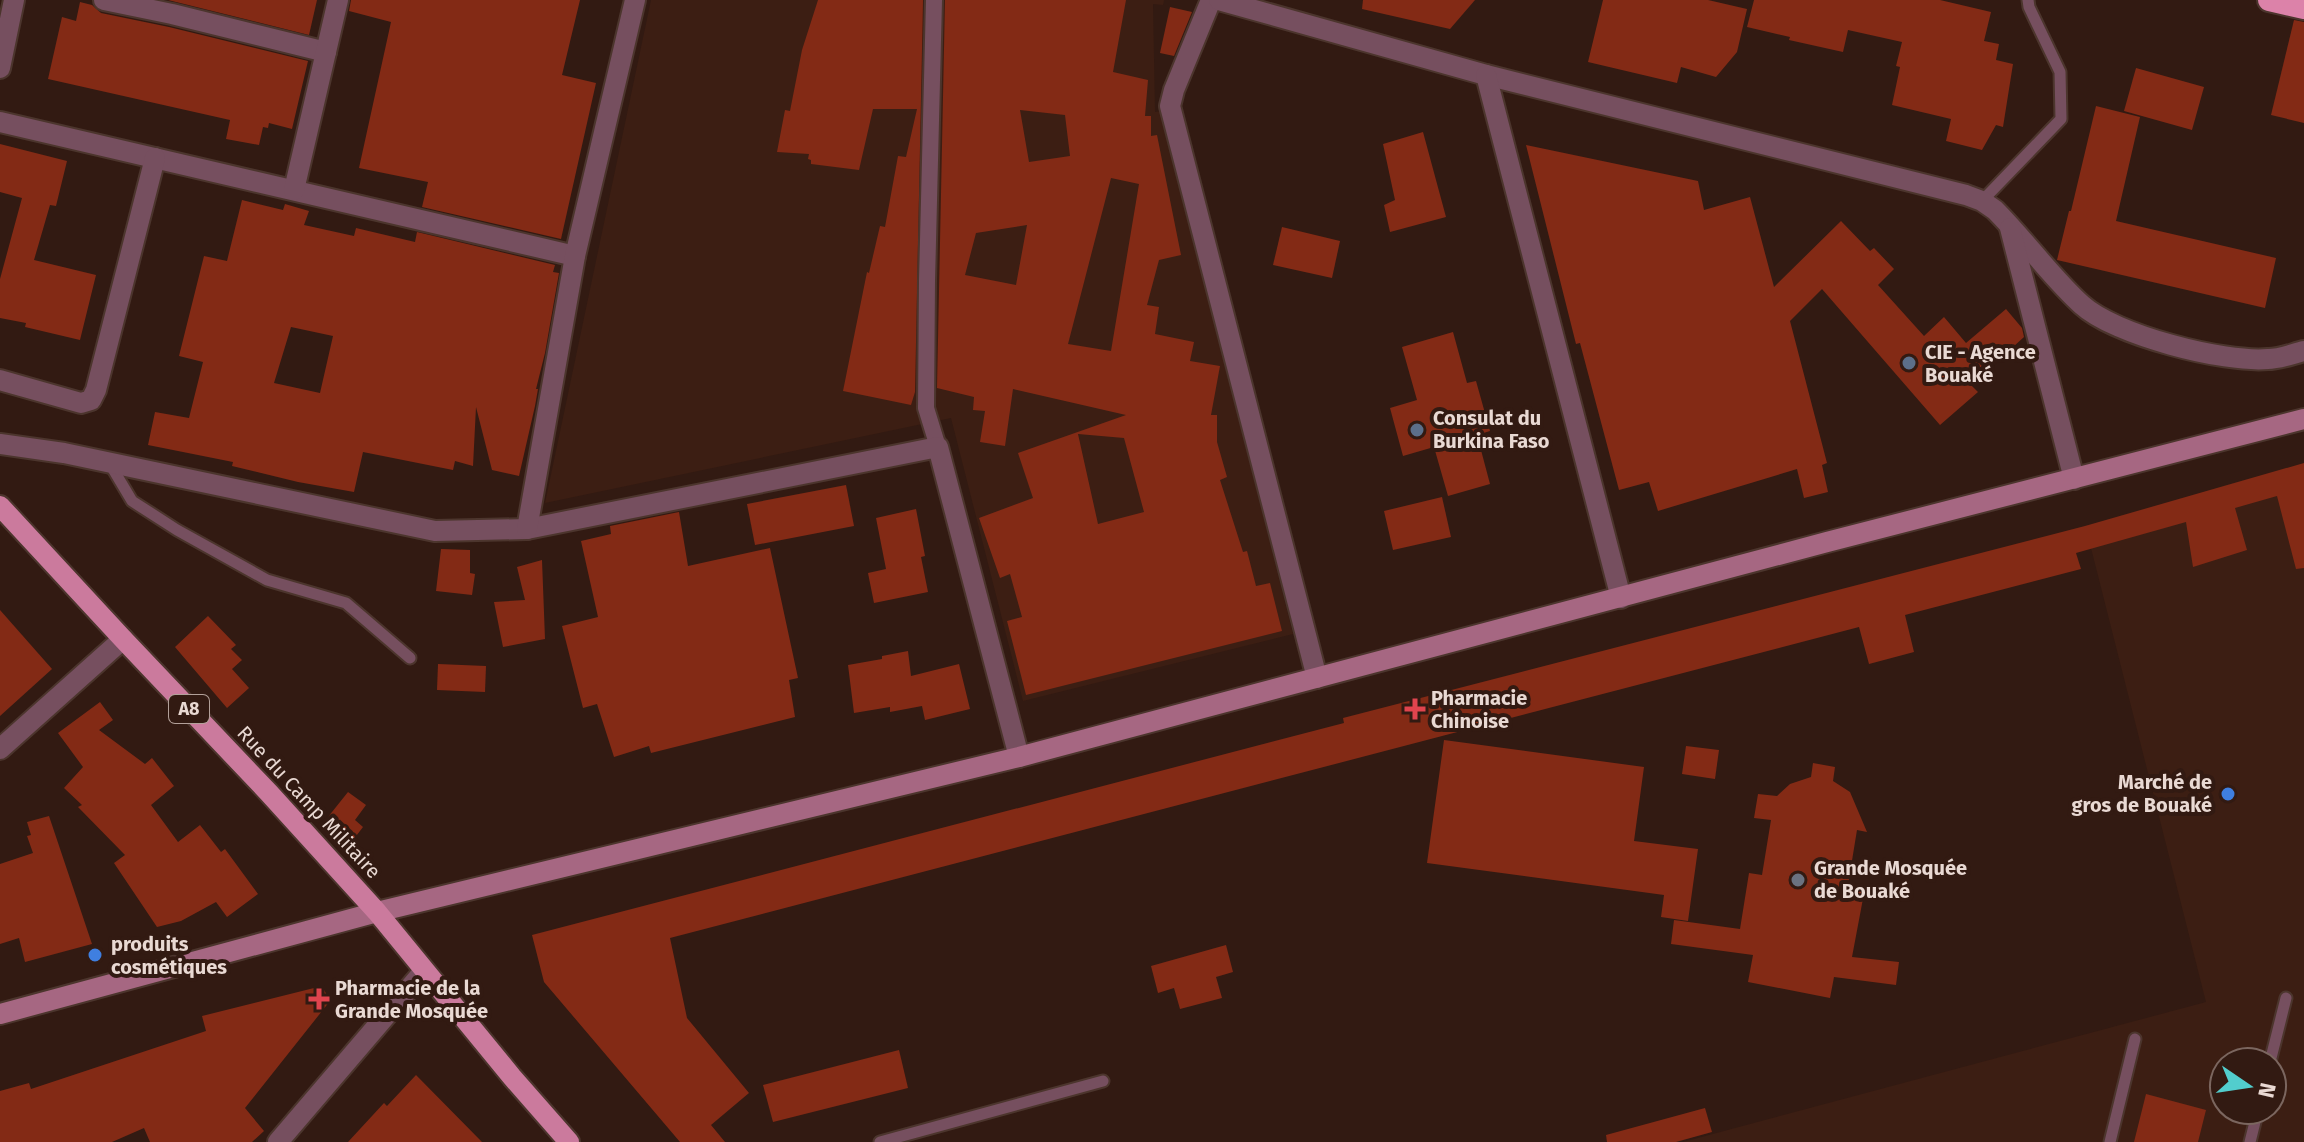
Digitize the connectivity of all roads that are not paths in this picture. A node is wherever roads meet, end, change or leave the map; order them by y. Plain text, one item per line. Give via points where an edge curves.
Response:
1 (14, 0) edge
2 (104, 0) edge
3 (338, 0) edge
4 (635, 0) edge
5 (934, 0) edge
6 (1211, 0) edge
7 (1219, 0) edge
8 (2028, 0) edge
9 (2269, 0) edge
10 (2304, 8) edge
11 (326, 52) junction
12 (0, 68) edge
13 (1486, 75) junction
14 (0, 122) edge
15 (155, 158) junction
16 (294, 190) junction
17 (1982, 201) junction
18 (2009, 224) junction
19 (575, 256) junction
20 (2304, 351) edge
21 (0, 380) edge
22 (2304, 419) edge
23 (0, 444) edge
24 (938, 447) junction
25 (109, 463) junction
26 (2074, 479) junction
27 (0, 506) edge
28 (527, 529) junction
29 (1621, 598) junction
30 (123, 639) junction
31 (410, 658) dead end
32 (1317, 678) junction
33 (0, 749) edge
34 (1019, 757) junction
35 (377, 912) junction
36 (424, 971) junction
37 (2286, 998) dead end
38 (0, 1014) edge
39 (2135, 1039) dead end
40 (2274, 1046) edge
41 (1103, 1081) dead end
42 (278, 1142) edge
43 (569, 1142) edge
44 (880, 1142) edge
45 (2110, 1142) edge

1 - 12 street
2 - 11 street
3 - 11 street
4 - 19 street
5 - 24 street via 926,408
6 - 32 street via 1170,106
7 - 13 street
8 - 17 lane via 2060,72 2061,119
9 - 10 highway
11 - 16 street
13 - 17 street
13 - 29 street
14 - 15 street
15 - 16 street
15 - 21 street via 91,400 81,403
16 - 19 street
17 - 18 street
18 - 20 street via 2081,304 2117,327 2241,359
18 - 26 street
19 - 28 street
22 - 26 main road
23 - 25 street
24 - 28 street
24 - 34 street
25 - 28 street via 435,531
25 - 31 lane via 132,501 267,580 346,603
26 - 29 main road
27 - 30 main road, Rue du Camp Militaire / A8
29 - 32 main road
30 - 33 street
30 - 35 main road, Rue du Camp Militaire / A8
32 - 34 main road
34 - 35 main road
35 - 36 main road, Rue du Camp Militaire / A8
35 - 38 main road
36 - 42 street
36 - 43 main road, Rue du Camp Militaire / A8
37 - 40 lane
39 - 45 lane
41 - 44 lane

